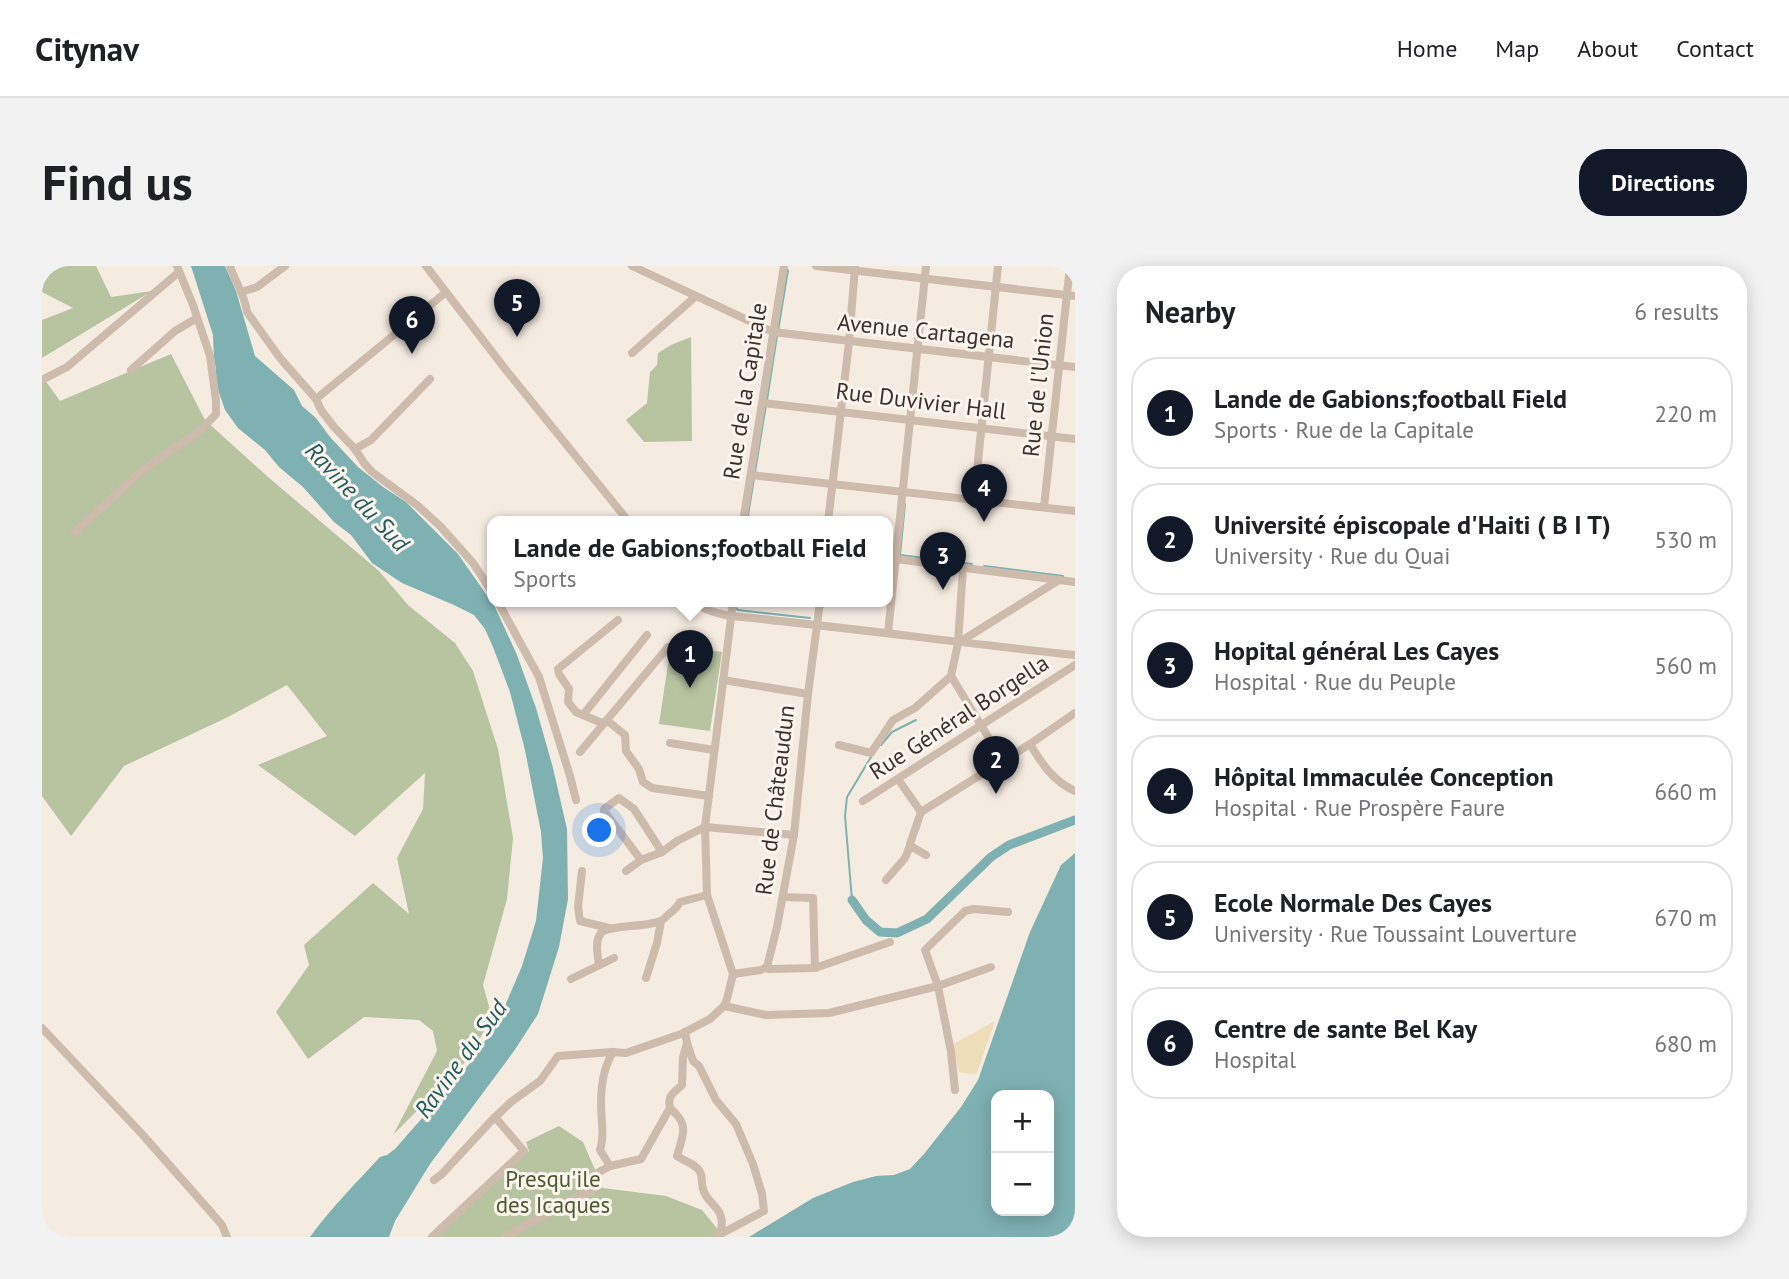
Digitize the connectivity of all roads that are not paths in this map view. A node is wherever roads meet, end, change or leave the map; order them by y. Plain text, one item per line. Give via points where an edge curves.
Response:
1 (230, 266) edge
2 (285, 266) edge
3 (426, 266) edge
4 (632, 266) edge
5 (784, 266) edge
6 (816, 266) edge
7 (926, 266) edge
8 (998, 266) edge
9 (1070, 266) edge
10 (854, 268) edge
11 (178, 269) edge
12 (924, 279) junction
13 (996, 288) junction
14 (241, 292) junction
15 (445, 293) junction
16 (1071, 295) edge
17 (696, 296) junction
18 (197, 318) junction
19 (773, 332) junction
20 (849, 342) junction
21 (916, 349) junction
22 (632, 353) dead end
23 (988, 357) junction
24 (1059, 366) junction
25 (1075, 367) edge
26 (131, 370) dead end
27 (430, 379) dead end
28 (42, 380) edge
29 (316, 399) junction
30 (763, 403) junction
31 (841, 411) junction
32 (909, 419) junction
33 (982, 428) junction
34 (1052, 436) junction
35 (1075, 439) edge
36 (355, 449) junction
37 (751, 475) junction
38 (832, 485) junction
39 (902, 491) junction
40 (974, 499) junction
41 (1044, 507) junction
42 (1075, 511) edge
43 (624, 516) edge
44 (745, 516) edge
45 (829, 516) edge
46 (75, 532) dead end
47 (893, 547) edge
48 (893, 559) edge
49 (964, 568) junction
50 (1059, 580) junction
51 (1075, 582) edge
52 (487, 584) edge
53 (501, 607) edge
54 (700, 607) edge
55 (732, 607) edge
56 (820, 607) edge
57 (889, 607) edge
58 (731, 617) junction
59 (618, 620) dead end
60 (818, 624) junction
61 (888, 633) junction
62 (647, 635) dead end
63 (958, 643) junction
64 (668, 648) dead end
65 (1075, 655) edge
66 (1075, 665) edge
67 (951, 676) junction
68 (723, 680) junction
69 (808, 694) junction
70 (1075, 713) edge
71 (583, 715) junction
72 (604, 723) junction
73 (981, 726) junction
74 (670, 743) dead end
75 (1030, 744) junction
76 (839, 745) dead end
77 (714, 750) junction
78 (580, 752) dead end
79 (1003, 761) junction
80 (898, 779) junction
81 (1075, 791) edge
82 (709, 796) junction
83 (576, 800) dead end
84 (863, 801) dead end
85 (921, 812) junction
86 (705, 827) junction
87 (794, 835) junction
88 (910, 846) junction
89 (662, 852) junction
90 (926, 855) dead end
91 (641, 860) junction
92 (582, 871) dead end
93 (626, 871) dead end
94 (886, 880) dead end
95 (706, 895) junction
96 (783, 897) junction
97 (1008, 912) dead end
98 (661, 921) junction
99 (609, 928) junction
100 (890, 942) dead end
101 (614, 958) dead end
102 (600, 965) junction
103 (767, 967) junction
104 (991, 967) dead end
105 (815, 968) junction
106 (733, 974) junction
107 (646, 978) dead end
108 (571, 979) dead end
109 (938, 986) junction
110 (724, 1006) junction
111 (42, 1028) edge
112 (685, 1032) junction
113 (687, 1043) junction
114 (612, 1052) junction
115 (955, 1090) dead end
116 (670, 1108) junction
117 (495, 1117) junction
118 (610, 1166) junction
119 (434, 1180) dead end
120 (718, 1235) edge
121 (226, 1237) edge
122 (432, 1237) edge
123 (505, 1237) edge

1 - 14 street
2 - 14 street via 257,287
3 - 15 street
4 - 17 street, Avenue Cartagena
5 - 19 street, Rue de la Capitale
6 - 10 street
7 - 12 street
8 - 13 street
9 - 16 street, Rue de l'Union
10 - 12 street
10 - 20 street
11 - 18 street
11 - 28 street via 67,367
12 - 13 street
12 - 21 street
13 - 16 street
13 - 23 street
14 - 29 street via 247,312
15 - 29 street
15 - 43 street
16 - 24 street, Rue de l'Union
17 - 19 street, Avenue Cartagena
17 - 22 street
18 - 26 street
18 - 46 street via 210,356 216,414 201,430 141,471
19 - 20 street, Avenue Cartagena
19 - 30 street, Rue de la Capitale
20 - 21 street, Avenue Cartagena
20 - 31 street
21 - 23 street, Avenue Cartagena
21 - 32 street
23 - 24 street, Avenue Cartagena
23 - 33 street
24 - 25 street, Avenue Cartagena
24 - 34 street, Rue de l'Union
27 - 36 street via 371,440
29 - 36 street
30 - 31 street, Rue Duvivier Hall
30 - 37 street, Rue de la Capitale
31 - 32 street, Rue Duvivier Hall
31 - 38 street
32 - 33 street, Rue Duvivier Hall
32 - 39 street
33 - 34 street, Rue Duvivier Hall
33 - 40 street
34 - 35 street, Rue Duvivier Hall
34 - 41 street, Rue de l'Union
36 - 52 street via 372,472 440,526
37 - 38 street
37 - 44 street, Rue de la Capitale
38 - 39 street
38 - 45 street
39 - 40 street
39 - 47 street
40 - 41 street
41 - 42 street
48 - 49 street
49 - 50 street
49 - 63 street
50 - 51 street
50 - 63 street
53 - 83 street via 539,677
54 - 58 street
55 - 58 street
56 - 60 street, Rue de Châteaudun
57 - 61 street
58 - 60 street
58 - 68 street
59 - 71 street via 558,668 569,689 568,702
60 - 61 street
60 - 69 street, Rue de Châteaudun
61 - 63 street
62 - 71 street
63 - 65 street
63 - 67 street
64 - 72 street
66 - 73 street, Rue Général Borgella
67 - 73 street
67 - 76 street via 915,708 893,720 871,752
68 - 69 street
68 - 77 street
69 - 87 street, Rue de Châteaudun
70 - 75 street
71 - 72 street
72 - 78 street
72 - 82 street via 625,735 626,751 648,786
73 - 79 street
73 - 80 street, Rue Général Borgella
74 - 77 street
75 - 79 street
75 - 81 street via 1055,779
77 - 82 street
79 - 85 street
80 - 84 street, Rue Général Borgella
80 - 85 street
82 - 86 street
85 - 88 street
86 - 87 street
86 - 89 street
86 - 95 street
87 - 96 street, Rue de Châteaudun
88 - 90 street
88 - 94 street
89 - 91 street
89 - 91 street via 634,809 619,798 604,811
91 - 93 street
92 - 99 street via 580,921
95 - 98 street via 680,902
95 - 106 street
96 - 103 street, Rue de Châteaudun
96 - 105 street via 813,898
97 - 109 street via 965,911 925,950
98 - 99 street
98 - 107 street
99 - 102 street via 597,944
100 - 105 street
101 - 102 street
102 - 108 street
103 - 105 street
103 - 106 street
104 - 109 street
106 - 110 street
109 - 110 street via 829,1013 766,1015
109 - 115 street
110 - 112 street
111 - 121 street via 192,1190 222,1225
112 - 113 street
112 - 114 street via 626,1053
113 - 116 street via 683,1082 670,1096
113 - 120 street via 716,1100 736,1124 762,1194 764,1210
114 - 117 street via 558,1056 540,1081
114 - 118 street via 602,1085 604,1138 600,1150
116 - 118 street via 641,1160
116 - 120 street via 683,1126 677,1156 698,1168 703,1191 722,1223
117 - 119 street
117 - 122 street via 524,1151
118 - 123 street via 597,1174 592,1191

